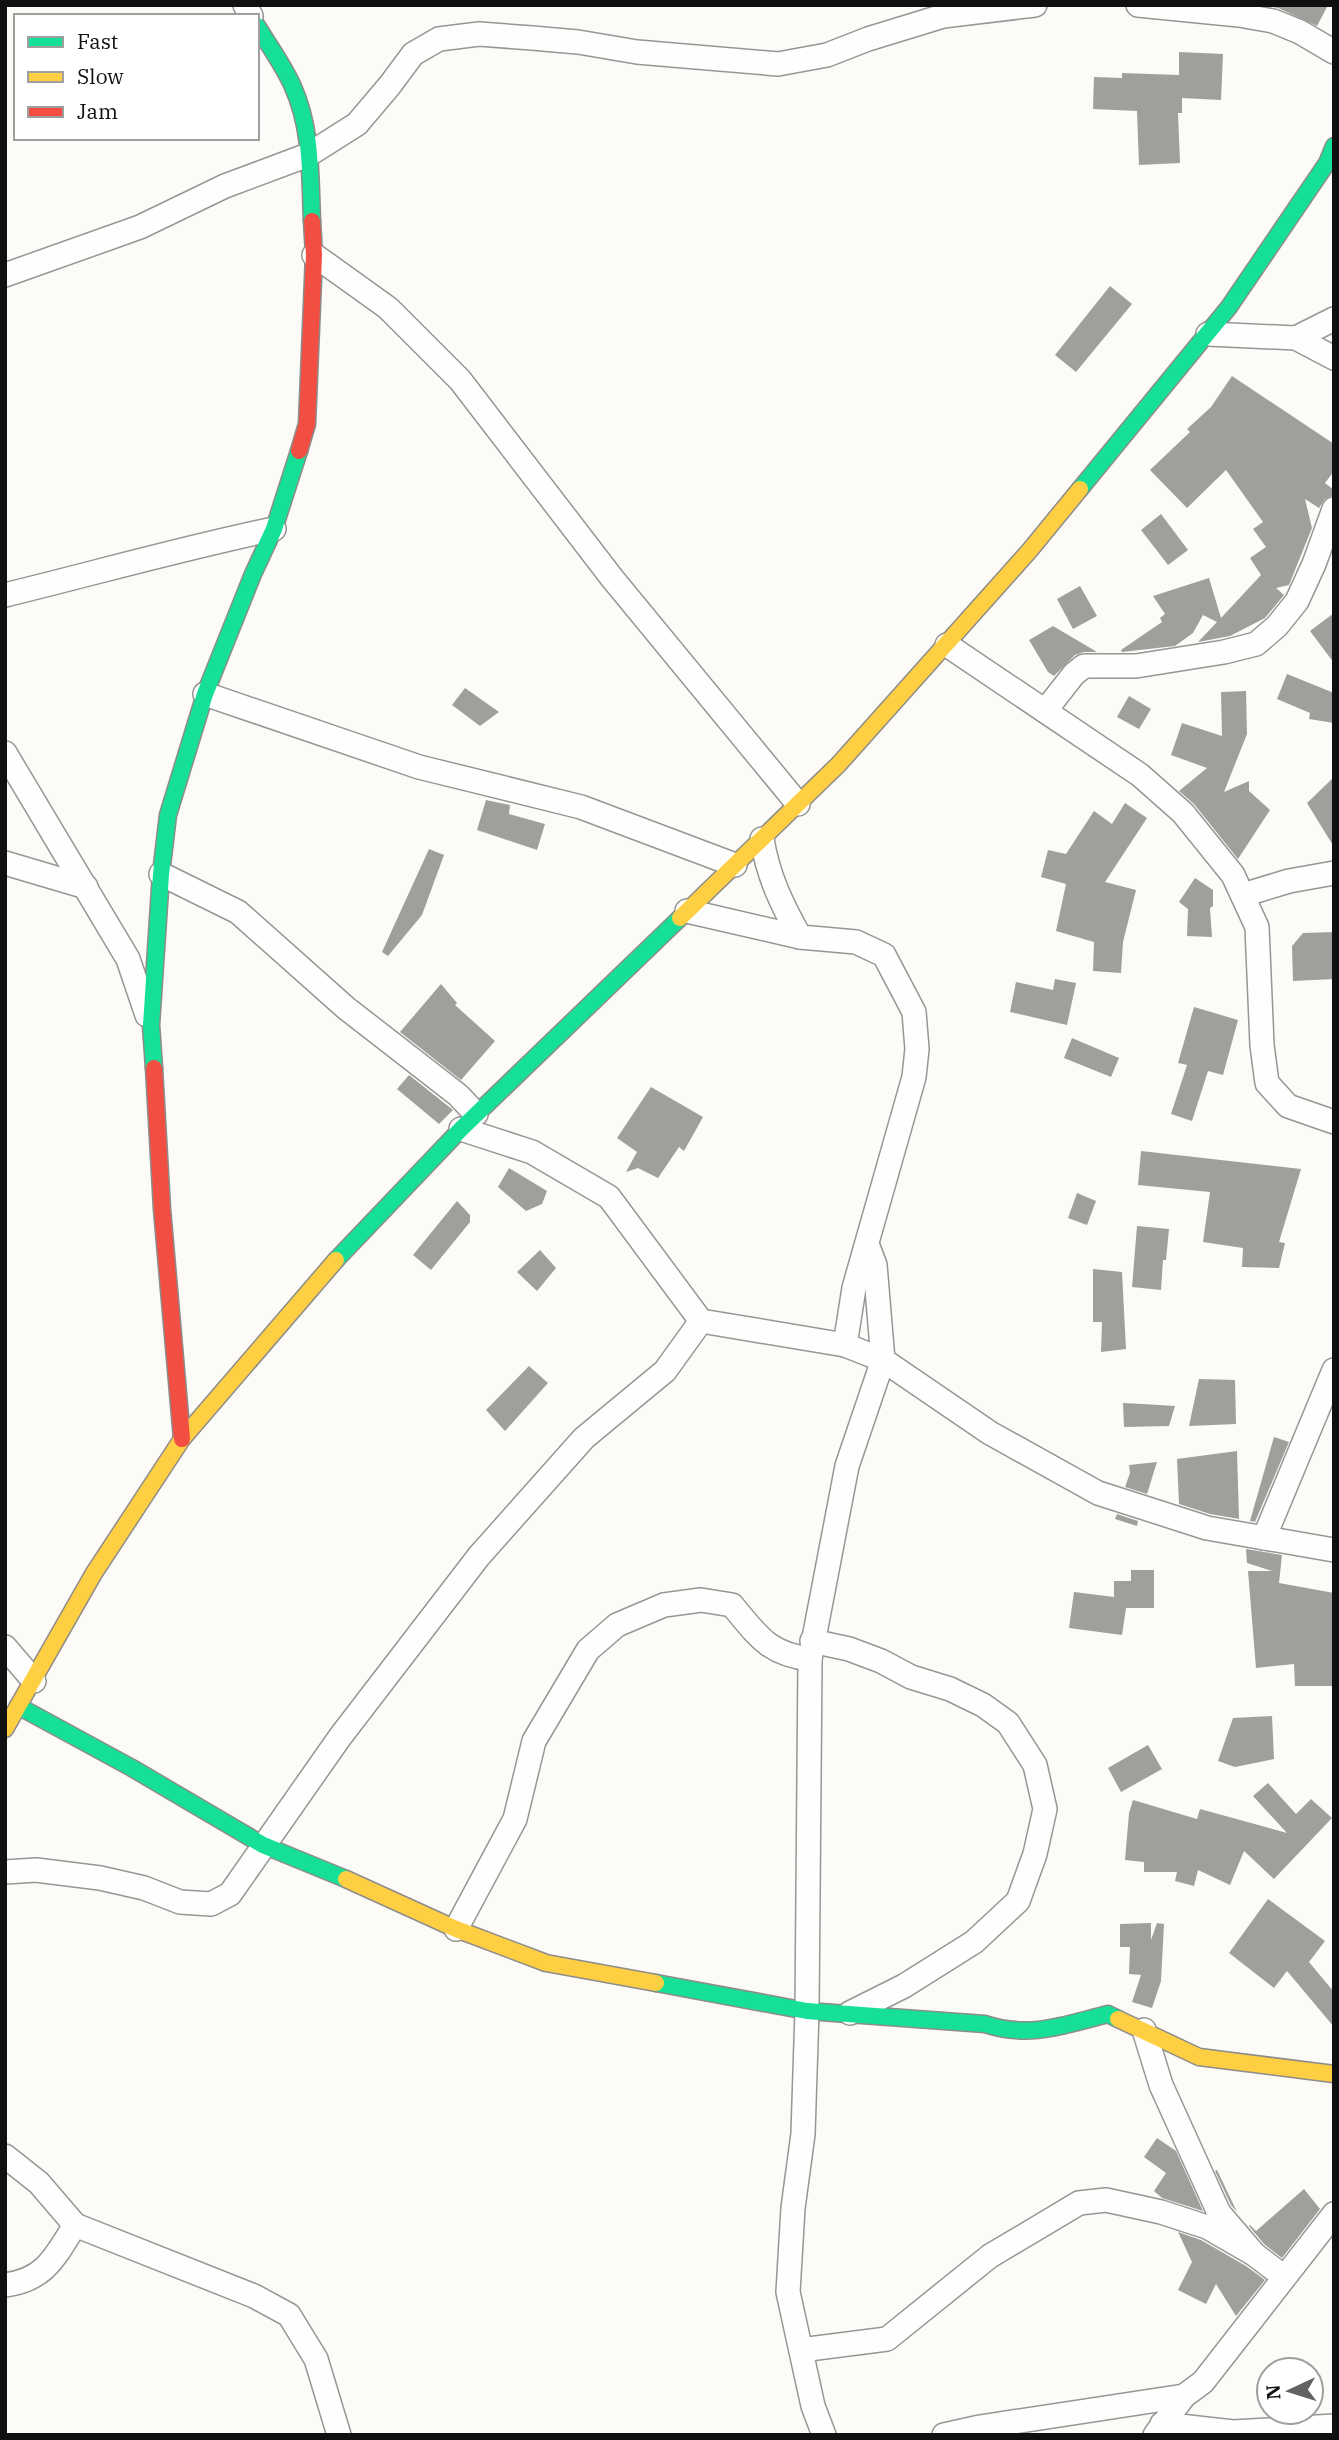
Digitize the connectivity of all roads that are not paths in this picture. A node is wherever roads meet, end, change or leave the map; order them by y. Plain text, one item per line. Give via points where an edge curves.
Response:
1 (1035, 5) edge
2 (1138, 5) edge
3 (259, 29) edge
4 (1334, 52) edge
5 (1334, 146) edge
6 (308, 155) junction
7 (314, 255) junction
8 (5, 275) edge
9 (1334, 319) edge
10 (1208, 334) junction
11 (1296, 338) junction
12 (1334, 358) edge
13 (1334, 509) edge
14 (274, 529) junction
15 (5, 595) edge
16 (947, 645) junction
17 (205, 694) junction
18 (1045, 711) junction
19 (5, 753) edge
20 (798, 804) junction
21 (762, 839) junction
22 (5, 863) edge
23 (735, 865) junction
24 (1334, 873) edge
25 (161, 874) junction
26 (86, 887) junction
27 (1243, 895) junction
28 (687, 911) junction
29 (800, 937) junction
30 (151, 1025) junction
31 (469, 1122) junction
32 (1334, 1122) edge
33 (867, 1244) junction
34 (701, 1321) junction
35 (845, 1345) junction
36 (883, 1360) junction
37 (1334, 1370) edge
38 (182, 1439) junction
39 (1264, 1538) junction
40 (1334, 1550) edge
41 (5, 1647) edge
42 (811, 1650) junction
43 (34, 1681) junction
44 (18, 1706) junction
45 (5, 1729) edge
46 (263, 1845) junction
47 (5, 1872) edge
48 (456, 1929) junction
49 (807, 2011) junction
50 (849, 2014) junction
51 (1144, 2030) junction
52 (1334, 2074) edge
53 (5, 2156) edge
54 (1334, 2214) edge
55 (75, 2225) junction
56 (1254, 2254) junction
57 (1284, 2277) junction
58 (5, 2286) edge
59 (801, 2350) junction
60 (1184, 2396) junction
61 (1334, 2426) edge
62 (1159, 2430) edge
63 (339, 2435) edge
64 (824, 2435) edge
65 (944, 2435) edge

1 - 6 street via 943,16 827,55 778,64 532,38 479,34 439,38 413,54 357,124
2 - 4 street via 1273,21
3 - 6 street via 293,86 304,118
5 - 10 street via 1327,163
6 - 7 street
6 - 8 street via 225,186 139,227
7 - 14 street via 307,424
7 - 20 street via 388,308 460,380 611,578
9 - 11 street
10 - 11 street
10 - 16 street
11 - 12 street
13 - 18 street via 1297,601 1256,644 1136,666 1084,666
14 - 15 street
14 - 17 street
16 - 18 street
16 - 20 street
17 - 23 street via 419,767 580,807
17 - 25 street via 168,815
18 - 27 street via 1140,775 1183,813 1233,875
19 - 26 street
20 - 21 street
21 - 23 street
21 - 29 street via 779,900
22 - 26 street
23 - 28 street
24 - 27 street
25 - 30 street
25 - 31 street via 238,912 325,991 458,1095
26 - 30 street via 128,959
27 - 32 street via 1257,927 1267,1083 1288,1106
28 - 29 street
28 - 31 street
29 - 33 street via 856,942 884,956 914,1013 914,1077
30 - 38 street
31 - 34 street via 609,1197
31 - 38 street via 319,1278
33 - 35 street
33 - 36 street via 875,1265
34 - 35 street
34 - 46 street via 665,1371 584,1438 479,1556
35 - 36 street
36 - 39 street via 989,1433 1098,1493 1207,1528
36 - 42 street via 847,1466
37 - 39 street
38 - 43 street via 94,1573
39 - 40 street
41 - 43 street
42 - 48 street via 788,1656 767,1645 732,1605 701,1600 664,1605 617,1625 588,1650 534,1741 515,1819
42 - 49 street
42 - 50 street via 849,1649 983,1705 1008,1723 1035,1765 1045,1809 1018,1901 974,1942
43 - 44 street
44 - 45 street
44 - 46 street
46 - 47 street via 230,1894 211,1904 180,1902 100,1878 36,1870
46 - 48 street
48 - 49 street via 546,1963
49 - 50 street
49 - 59 street via 803,2134 788,2292
50 - 51 street via 1034,2032 1108,2014
51 - 52 street via 1199,2057
51 - 56 street via 1161,2085 1219,2213
53 - 55 street via 39,2182
54 - 57 street
55 - 58 street via 36,2278
55 - 63 street via 254,2296 289,2315 316,2359
56 - 57 street
56 - 59 street via 1207,2227 1161,2212 1106,2200 1079,2203 990,2256 887,2339
57 - 60 street via 1203,2382
59 - 64 street
60 - 62 street
60 - 65 street
61 - 62 street via 1233,2432

